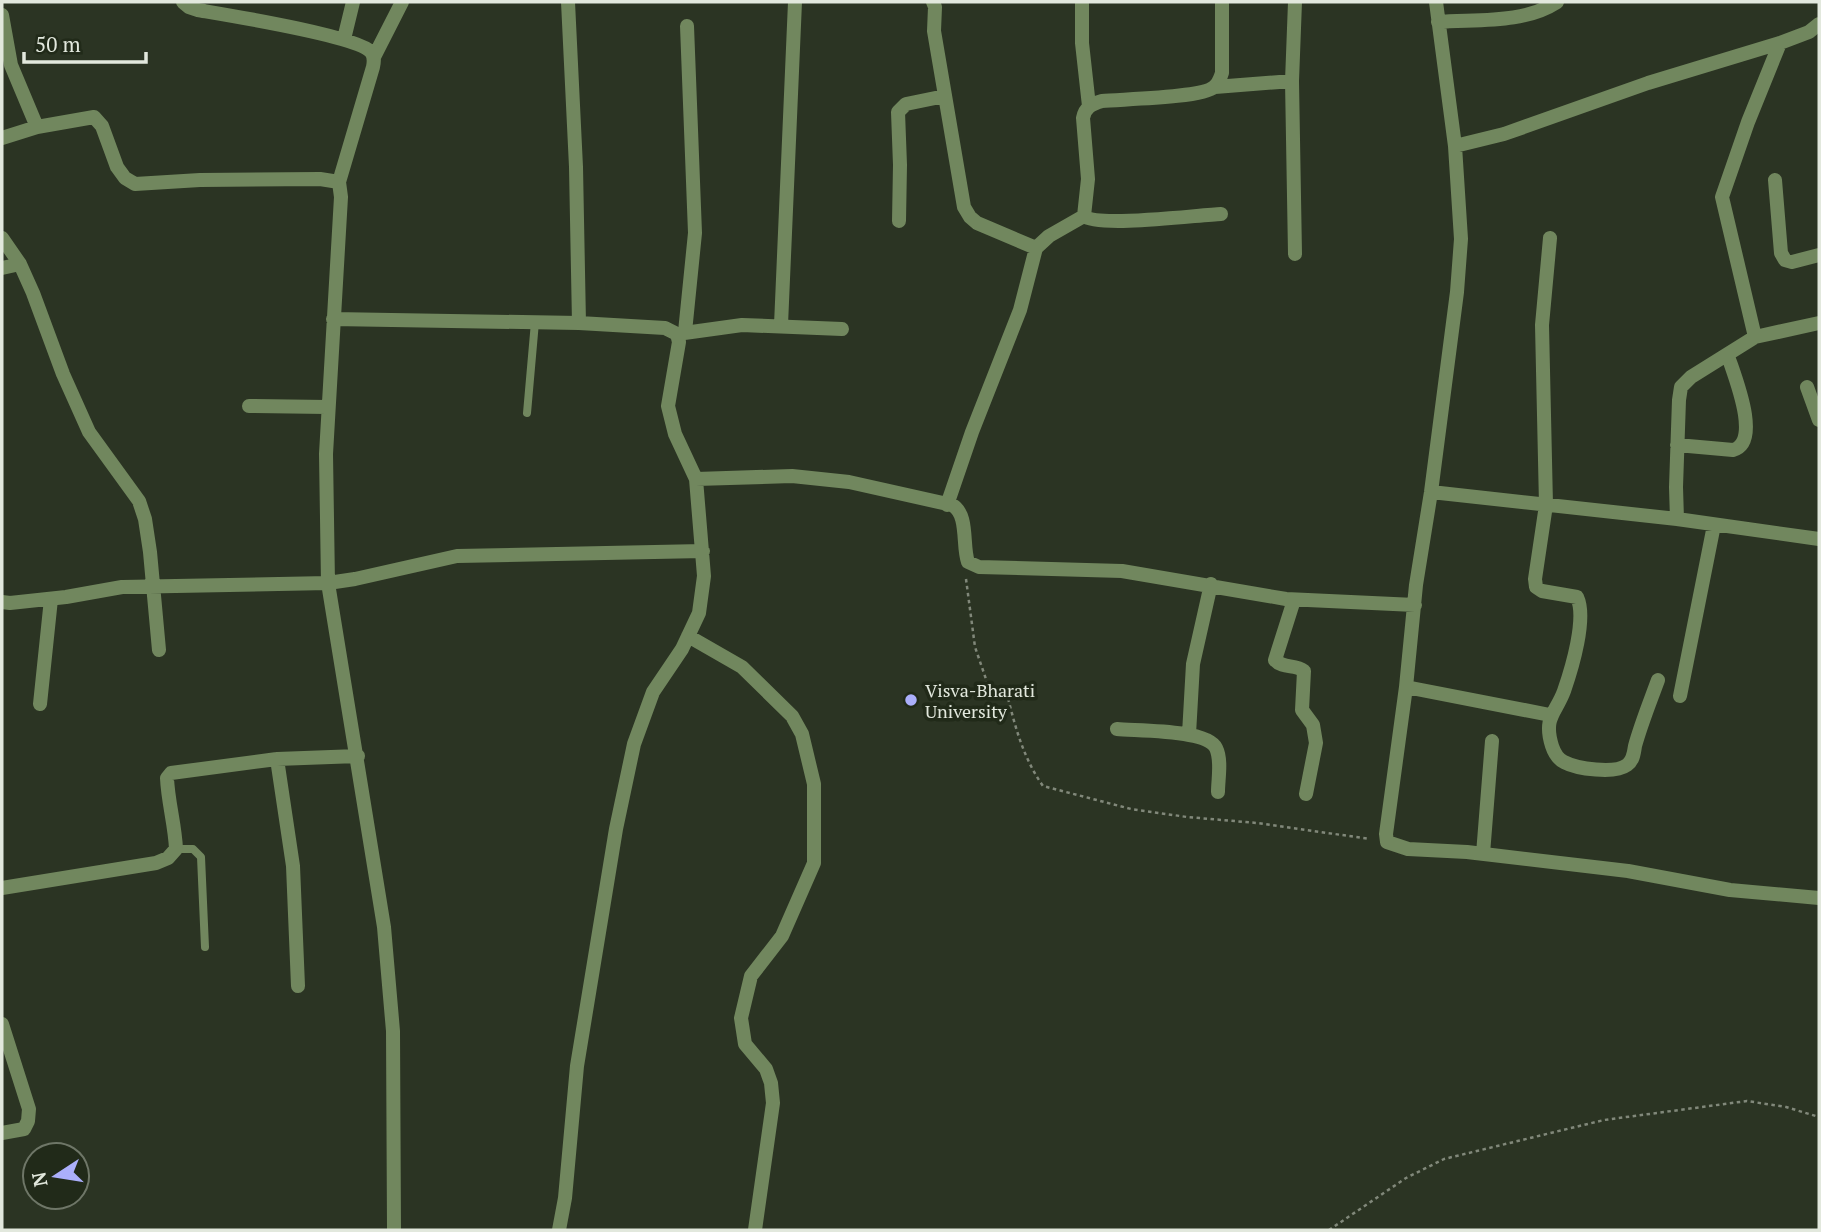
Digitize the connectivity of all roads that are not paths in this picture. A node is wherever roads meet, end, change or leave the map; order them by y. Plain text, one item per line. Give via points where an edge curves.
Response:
1 (183, 2) edge
2 (353, 2) edge
3 (402, 2) edge
4 (568, 2) edge
5 (795, 2) edge
6 (1082, 2) edge
7 (1222, 2) edge
8 (1296, 2) edge
9 (1436, 2) edge
10 (1557, 2) edge
11 (937, 4) edge
12 (2, 15) edge
13 (1438, 22) junction
14 (1819, 24) edge
15 (687, 26) dead end
16 (344, 39) junction
17 (1780, 43) junction
18 (374, 57) junction
19 (1292, 81) junction
20 (1215, 87) junction
21 (945, 96) junction
22 (1089, 106) junction
23 (37, 127) junction
24 (2, 138) edge
25 (1455, 146) junction
26 (1775, 180) dead end
27 (339, 182) junction
28 (1221, 214) dead end
29 (1084, 216) junction
30 (899, 221) dead end
31 (2, 237) edge
32 (1550, 238) dead end
33 (1036, 248) junction
34 (1296, 254) dead end
35 (1819, 255) edge
36 (20, 264) junction
37 (2, 268) edge
38 (333, 319) junction
39 (535, 322) junction
40 (579, 323) junction
41 (1819, 323) edge
42 (781, 325) junction
43 (842, 329) dead end
44 (681, 333) junction
45 (1755, 337) junction
46 (1728, 356) junction
47 (1807, 387) dead end
48 (249, 406) dead end
49 (327, 407) junction
50 (527, 413) dead end
51 (1819, 420) edge
52 (1677, 445) junction
53 (696, 478) junction
54 (1431, 492) junction
55 (947, 505) junction
56 (1546, 505) junction
57 (1677, 519) junction
58 (1714, 525) junction
59 (1819, 540) edge
60 (703, 551) junction
61 (328, 583) junction
62 (1210, 584) junction
63 (152, 586) junction
64 (51, 599) junction
65 (1294, 600) junction
66 (2, 601) edge
67 (1415, 605) junction
68 (688, 636) junction
69 (159, 650) dead end
70 (1658, 680) dead end
71 (1406, 687) junction
72 (1680, 696) dead end
73 (40, 704) dead end
74 (1550, 715) junction
75 (1117, 729) dead end
76 (1189, 734) junction
77 (1492, 741) dead end
78 (358, 757) junction
79 (277, 759) junction
80 (1217, 792) dead end
81 (1306, 794) dead end
82 (176, 849) junction
83 (1483, 854) junction
84 (2, 888) edge
85 (1819, 898) edge
86 (205, 947) dead end
87 (298, 986) dead end
88 (2, 1024) edge
89 (2, 1133) edge
90 (394, 1230) edge
91 (559, 1230) edge
92 (755, 1230) edge

1 - 16 street via 198,10
2 - 16 street
3 - 18 street
4 - 40 street
5 - 42 street
6 - 22 street
7 - 20 street via 1222,73
8 - 19 street
9 - 13 street
10 - 13 street via 1526,16
11 - 21 street via 934,31
12 - 23 street via 11,65
13 - 25 street
14 - 17 street
15 - 44 street via 695,233
16 - 18 street via 370,50
17 - 25 street
17 - 45 street via 1722,197
18 - 27 street
19 - 20 street
19 - 34 street
20 - 22 street via 1206,92
21 - 30 street via 905,104 898,112
21 - 33 street via 964,207 977,223
22 - 29 street via 1083,118 1088,179
23 - 24 street
23 - 27 street via 94,117 102,126 117,167 135,184
25 - 54 street via 1461,239
26 - 35 street via 1784,260
27 - 38 street
28 - 29 street via 1110,221
29 - 33 street
31 - 36 street
32 - 56 street via 1542,325
33 - 55 street via 1020,310
36 - 37 street
36 - 63 street via 89,432 139,501
38 - 39 street
38 - 49 street
39 - 40 street
39 - 50 lane
40 - 44 street
41 - 45 street
42 - 43 street
42 - 44 street
44 - 53 street via 667,406
45 - 46 street
46 - 52 street via 1681,387
46 - 52 street via 1744,405 1744,443 1733,450
47 - 51 street
48 - 49 street
49 - 61 street
52 - 57 street
53 - 55 street via 792,476 849,482
53 - 60 street
54 - 56 street
54 - 67 street
55 - 62 street via 958,508 968,562 979,567 1122,570
56 - 57 street
56 - 74 street via 1536,587 1577,597 1581,613 1563,693
57 - 58 street
58 - 59 street
58 - 72 street
60 - 61 street via 457,556
60 - 68 street via 699,613
61 - 63 street
61 - 78 street
62 - 65 street
62 - 76 street via 1193,664
63 - 64 street
63 - 69 street
64 - 66 street
64 - 73 street
65 - 67 street
65 - 81 street via 1275,660 1304,671 1302,710 1313,725 1316,743
67 - 71 street
68 - 91 street via 653,692 634,744 577,1066
68 - 92 street via 742,667 792,716 802,734 814,784 814,863 782,936 751,976 741,1018 745,1044 765,1069 773,1103
70 - 74 street via 1632,760 1624,767 1589,770 1564,762 1552,747
71 - 74 street
71 - 83 street via 1387,842 1408,849
75 - 76 street
76 - 80 street via 1215,745
77 - 83 street
78 - 79 street
78 - 90 street via 384,927 393,1031
79 - 82 street via 171,773 167,778
79 - 87 street via 293,866
82 - 84 street via 156,863
82 - 86 lane via 193,849 201,858
83 - 85 street via 1628,870 1730,890
88 - 89 street via 29,1121 24,1129

